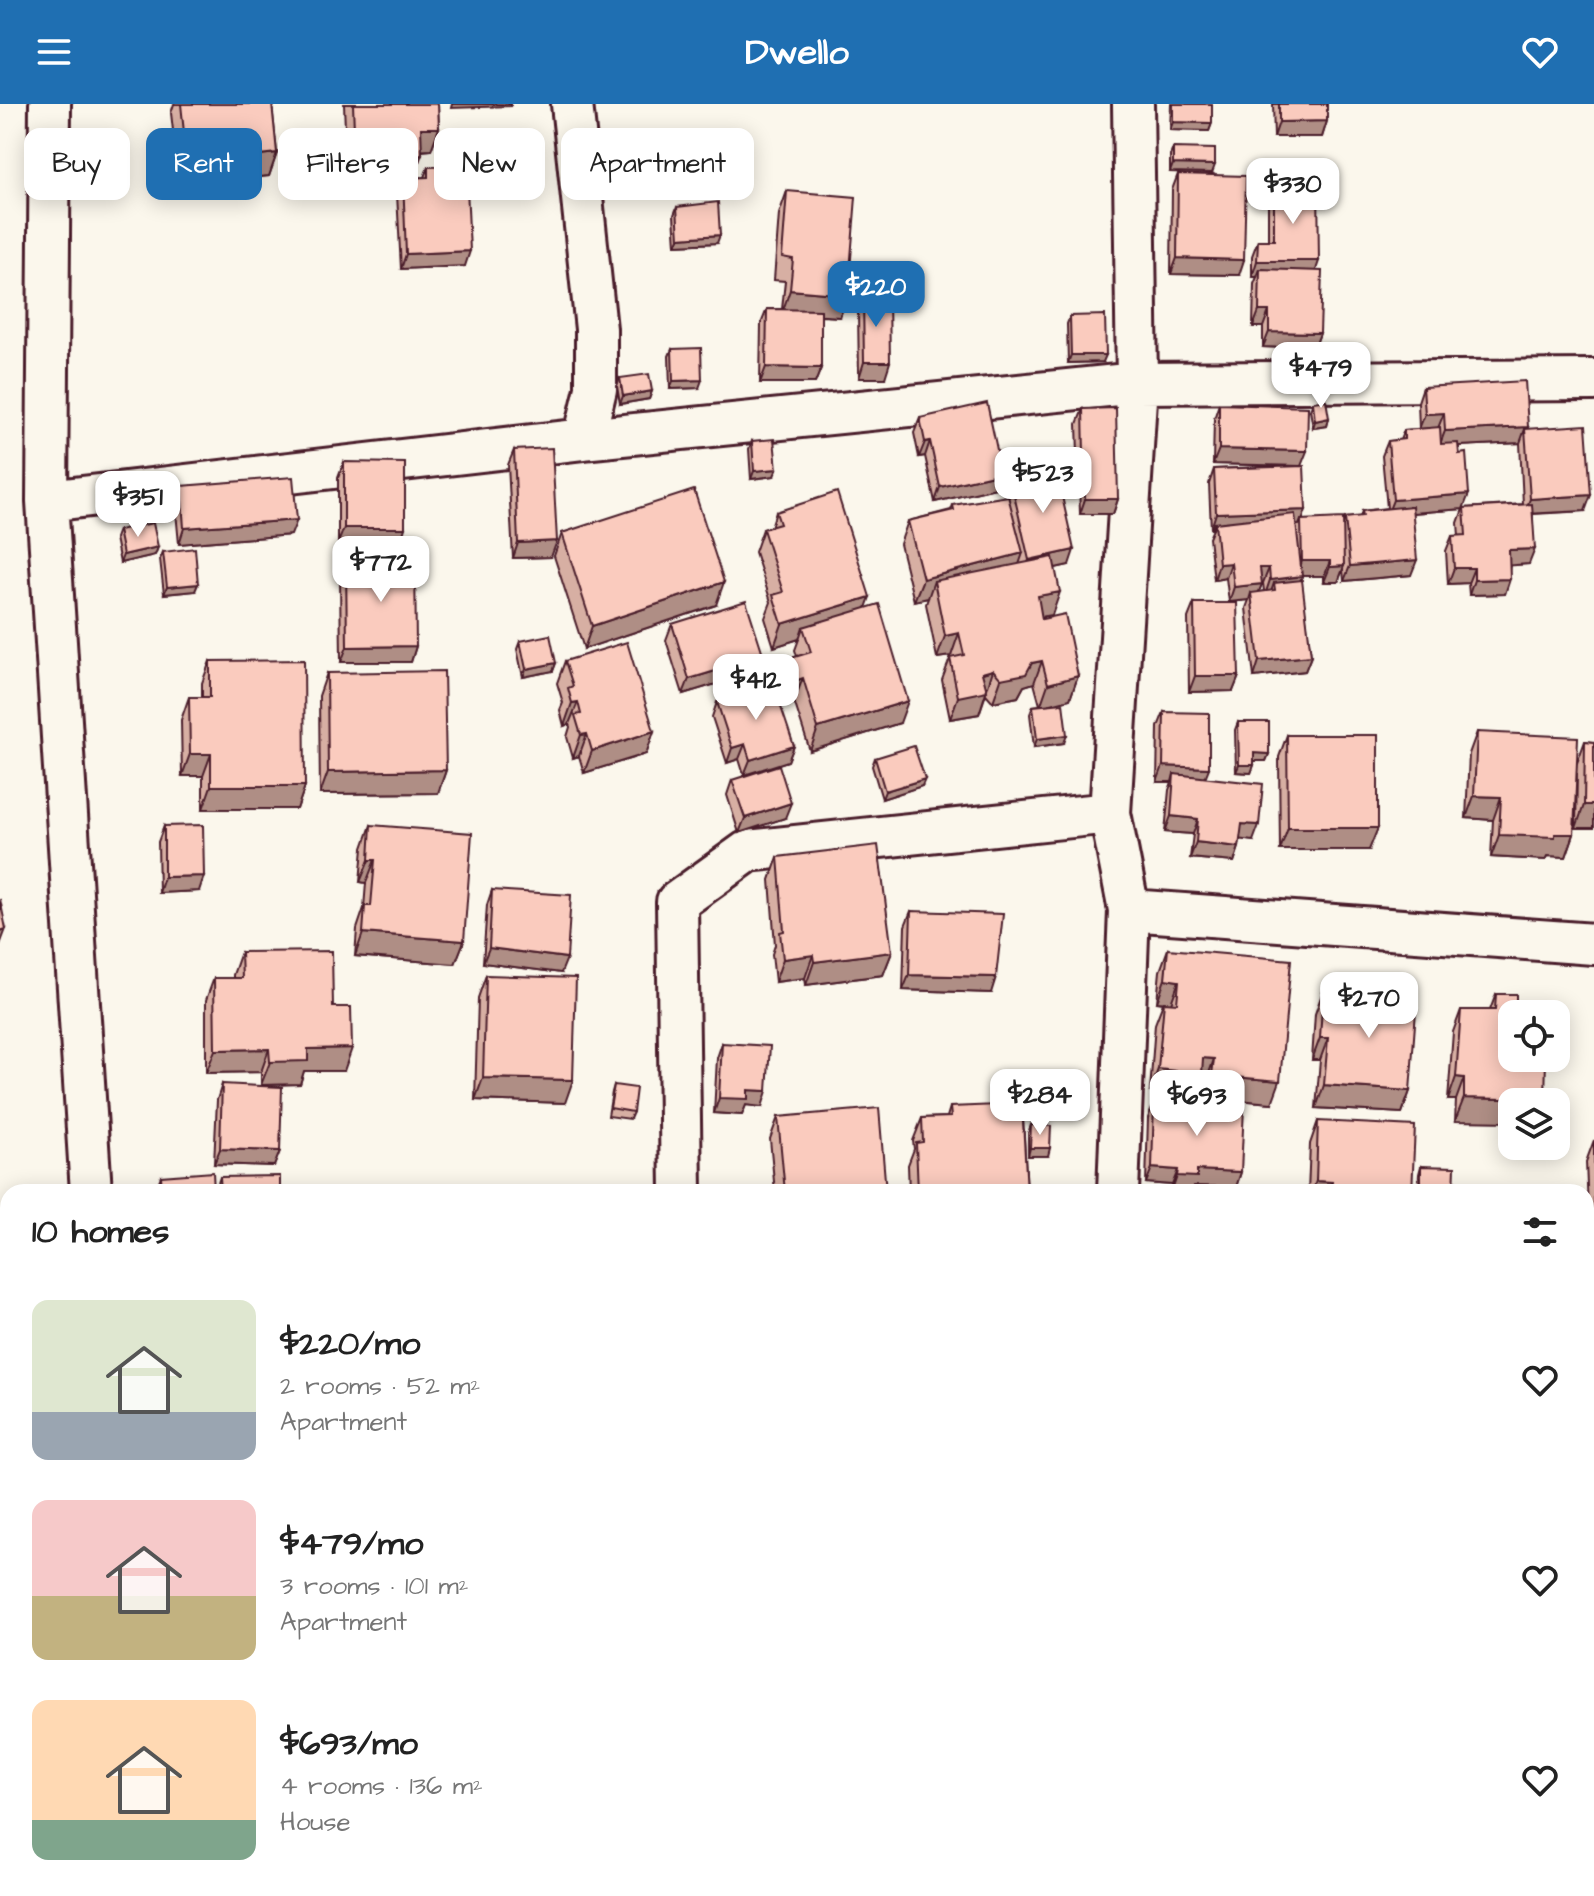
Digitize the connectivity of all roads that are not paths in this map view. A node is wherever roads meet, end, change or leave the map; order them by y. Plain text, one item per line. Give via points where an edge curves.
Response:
1 (50, 104) edge
2 (572, 104) edge
3 (1133, 104) edge
4 (1594, 380) edge
5 (1137, 383) junction
6 (584, 439) junction
7 (47, 501) junction
8 (1110, 813) junction
9 (1129, 910) junction
10 (1594, 944) edge
11 (90, 1184) edge
12 (681, 1184) edge
13 (1118, 1184) edge

1 - 7 street
2 - 6 street via 596,329 596,389
3 - 5 street
4 - 5 street
5 - 6 street
5 - 8 street
6 - 7 street
7 - 11 street
8 - 9 street
8 - 12 street via 748,851 677,902
9 - 10 street
9 - 13 street

